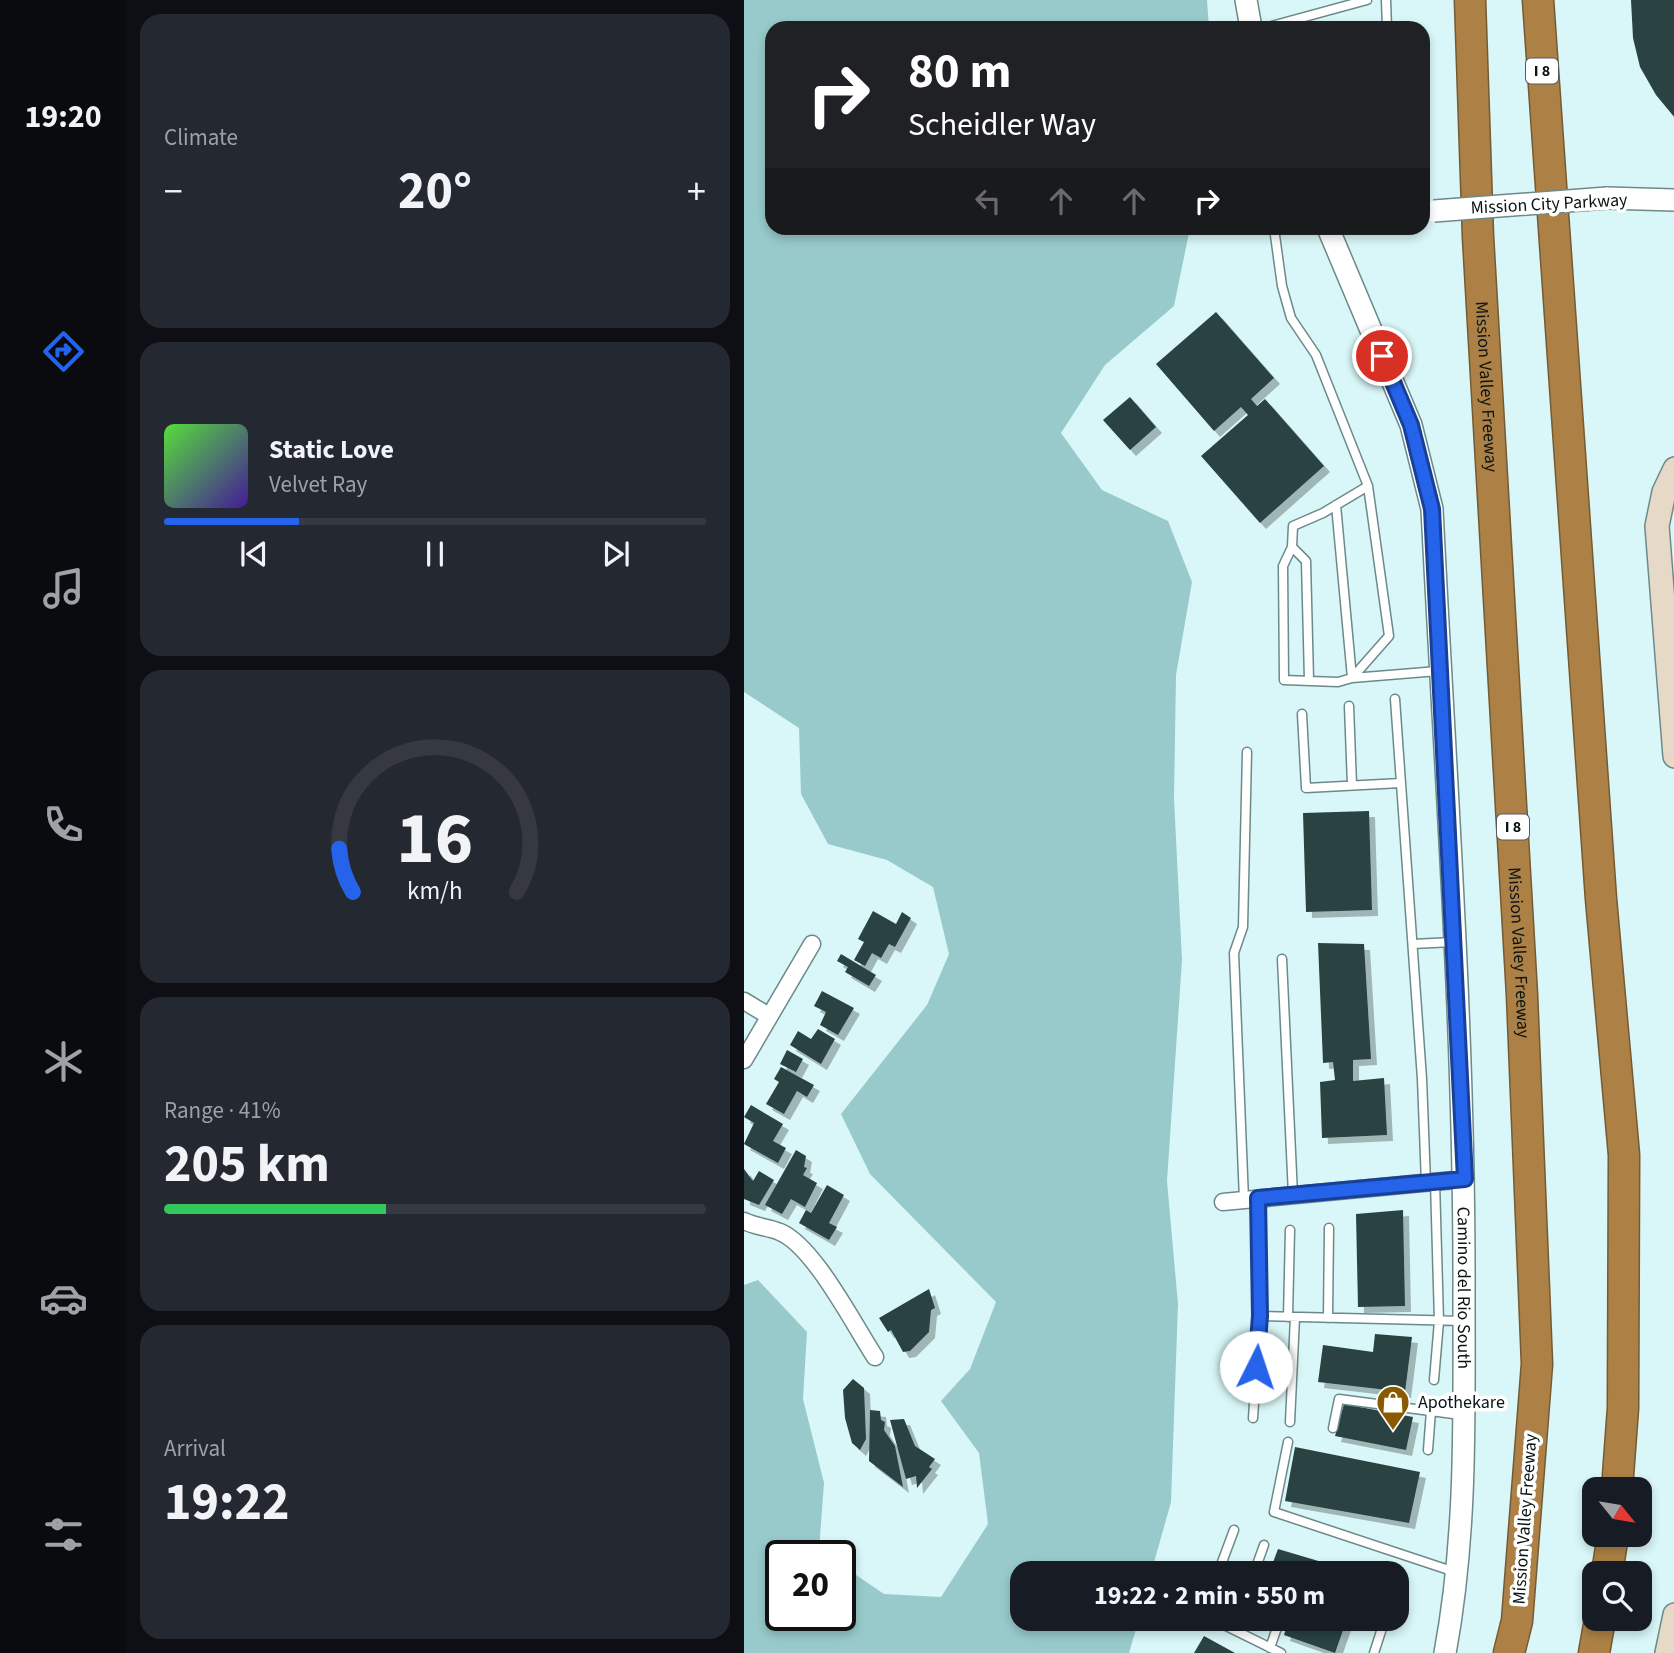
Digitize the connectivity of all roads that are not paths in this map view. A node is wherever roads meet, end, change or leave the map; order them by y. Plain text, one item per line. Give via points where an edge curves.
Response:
1 (1246, 0) edge
2 (1367, 0) edge
3 (1386, 0) edge
4 (1470, 0) edge
5 (1538, 0) edge
6 (1250, 21) edge
7 (1290, 21) edge
8 (1387, 21) edge
9 (1674, 200) edge
10 (1430, 211) edge
11 (1275, 235) edge
12 (1331, 235) edge
13 (1674, 469) edge
14 (1368, 486) junction
15 (1336, 505) junction
16 (1292, 547) junction
17 (1440, 670) junction
18 (1352, 678) junction
19 (1309, 680) junction
20 (1395, 699) dead end
21 (1349, 706) dead end
22 (1302, 714) dead end
23 (1247, 752) dead end
24 (1674, 756) edge
25 (1401, 783) junction
26 (1352, 786) junction
27 (1453, 942) junction
28 (812, 944) dead end
29 (1412, 944) junction
30 (1282, 959) dead end
31 (744, 1002) edge
32 (769, 1016) junction
33 (744, 1060) edge
34 (1465, 1179) junction
35 (1430, 1182) junction
36 (1293, 1195) junction
37 (1251, 1199) junction
38 (1223, 1202) dead end
39 (744, 1221) edge
40 (1329, 1228) dead end
41 (1290, 1230) dead end
42 (1260, 1316) junction
43 (1291, 1317) junction
44 (1328, 1318) junction
45 (1439, 1321) junction
46 (1464, 1321) junction
47 (875, 1357) dead end
48 (1434, 1380) dead end
49 (1431, 1411) junction
50 (1464, 1415) junction
51 (1253, 1418) dead end
52 (1290, 1422) dead end
53 (1333, 1428) dead end
54 (1288, 1442) dead end
55 (1428, 1450) dead end
56 (1618, 1477) edge
57 (1234, 1530) dead end
58 (1264, 1545) dead end
59 (1222, 1561) edge
60 (1258, 1561) edge
61 (1458, 1572) junction
62 (1674, 1615) edge
63 (1237, 1631) edge
64 (1276, 1631) edge
65 (1381, 1631) edge
66 (1598, 1631) edge
67 (1270, 1648) junction
68 (1281, 1653) edge
69 (1374, 1653) edge
70 (1445, 1653) edge
71 (1509, 1653) edge
72 (1594, 1653) edge
73 (1667, 1653) edge

1 - 6 street
2 - 7 lane
3 - 8 lane
4 - 71 highway, Mission Valley Freeway / I 8 via 1478,237 1522,995 1537,1364 1517,1621
5 - 56 highway, I 8 via 1599,871 1624,1155 1623,1408
9 - 10 street, Mission City Parkway, bridge via 1607,198
11 - 14 lane via 1291,318 1316,355
12 - 17 street, Camino del Rio South via 1411,425 1432,509
13 - 24 main road via 1657,526
14 - 15 lane
14 - 18 lane via 1389,636
15 - 16 lane via 1293,526
15 - 18 lane
16 - 19 lane via 1306,561
16 - 19 lane via 1283,566 1284,680
17 - 18 lane
17 - 27 street, Camino del Rio South
18 - 19 lane
20 - 25 lane
21 - 26 lane
22 - 26 lane via 1306,788
23 - 37 lane via 1243,927 1234,953
25 - 26 lane
25 - 29 lane
27 - 29 lane
27 - 34 street, Camino del Rio South
28 - 32 street
29 - 35 lane
30 - 36 lane
31 - 32 street
32 - 33 street
34 - 35 street
34 - 46 street, Camino del Rio South
35 - 36 street
35 - 45 lane
36 - 37 street
37 - 38 street
37 - 42 lane
39 - 47 street via 780,1232 806,1249
40 - 44 lane
41 - 43 lane
42 - 43 lane
42 - 51 lane
43 - 44 lane
43 - 52 lane
44 - 45 lane
45 - 46 lane
45 - 48 lane
46 - 50 street, Camino del Rio South
49 - 50 lane
49 - 53 lane via 1338,1399
49 - 55 lane
50 - 61 street, Camino del Rio South via 1464,1507
54 - 61 lane via 1274,1512
57 - 59 lane
58 - 60 lane
61 - 70 street, Camino del Rio South
62 - 73 main road
63 - 67 lane
64 - 67 lane
65 - 69 lane
66 - 72 highway
67 - 68 lane

